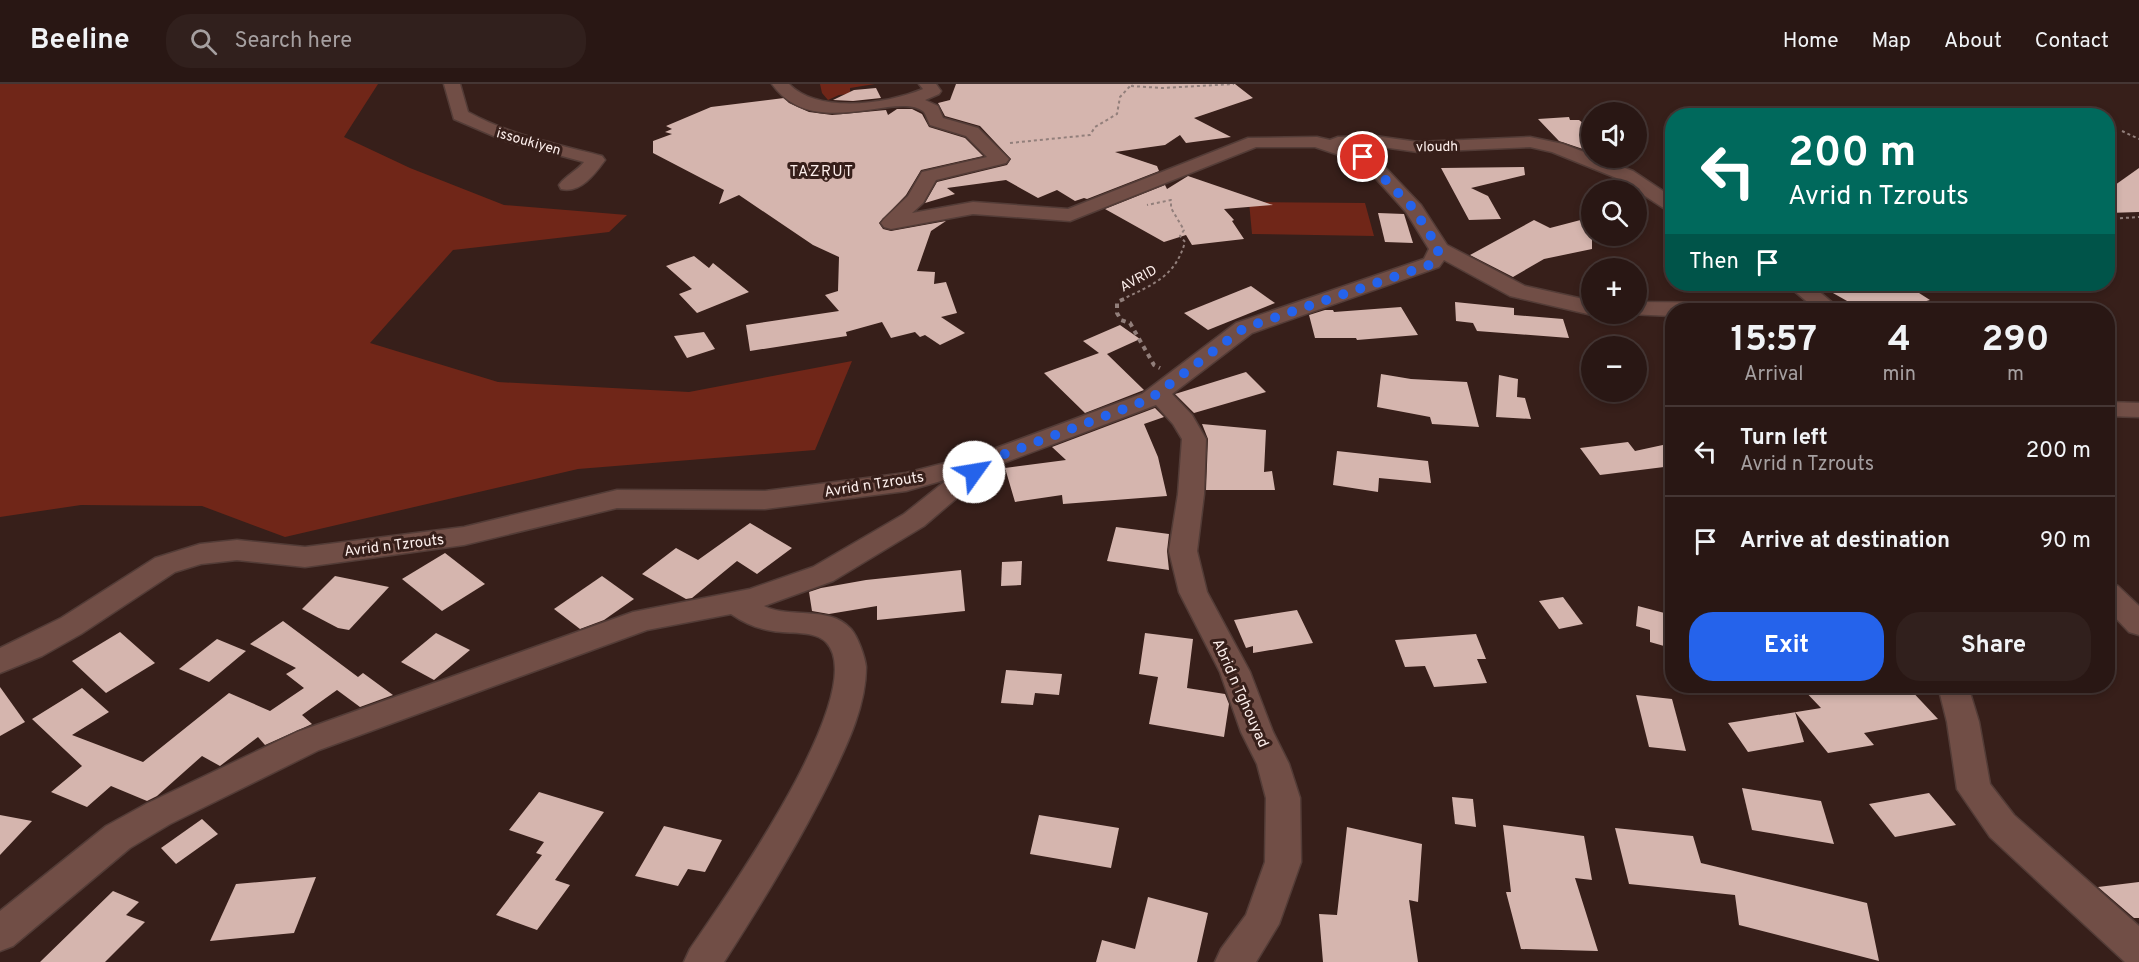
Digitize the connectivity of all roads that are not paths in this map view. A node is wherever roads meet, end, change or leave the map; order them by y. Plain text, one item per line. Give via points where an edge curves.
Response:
1 (452, 84) edge
2 (780, 84) edge
3 (927, 84) edge
4 (911, 100) junction
5 (1317, 142) junction
6 (568, 185) dead end
7 (1665, 200) edge
8 (1439, 249) junction
9 (1806, 291) edge
10 (1821, 303) edge
11 (1581, 305) edge
12 (1647, 309) edge
13 (1665, 310) edge
14 (1166, 386) junction
15 (2115, 409) edge
16 (2139, 410) edge
17 (989, 460) junction
18 (2115, 600) edge
19 (736, 602) junction
20 (2139, 624) edge
21 (0, 661) edge
22 (1955, 693) edge
23 (0, 934) edge
24 (2139, 950) edge
25 (703, 962) edge
26 (1234, 962) edge

1 - 6 street, issoukiyen via 460,115 474,123 596,160
2 - 4 street via 794,98 816,105 862,107
3 - 4 street via 933,91
4 - 5 street via 932,110 936,121 972,132 995,154 929,176 916,199 891,223 973,208 1070,215 1254,142
5 - 7 street, vloudh via 1375,141 1418,147 1530,142 1557,148 1626,175
5 - 8 street via 1363,157 1375,166 1414,209
8 - 11 street via 1518,291
8 - 14 street, Avrid n Tzrouts via 1432,264 1244,328
9 - 10 street
12 - 13 street
14 - 17 street, Avrid n Tzrouts via 1150,399
14 - 26 street, Abrid n Tghouyad via 1194,439 1183,551 1193,592 1235,672 1273,764 1282,798 1283,862 1261,924
15 - 16 street
17 - 19 street via 914,520 823,574
17 - 21 street, Avrid n Tzrouts via 906,482 765,500 618,499 464,536 305,557 237,550 200,554 165,565 71,626
18 - 20 street
19 - 23 street via 643,620 308,741 118,837
19 - 25 street via 764,618 832,630 843,640 850,675 843,710 814,780
22 - 24 street via 1974,789 2002,826

